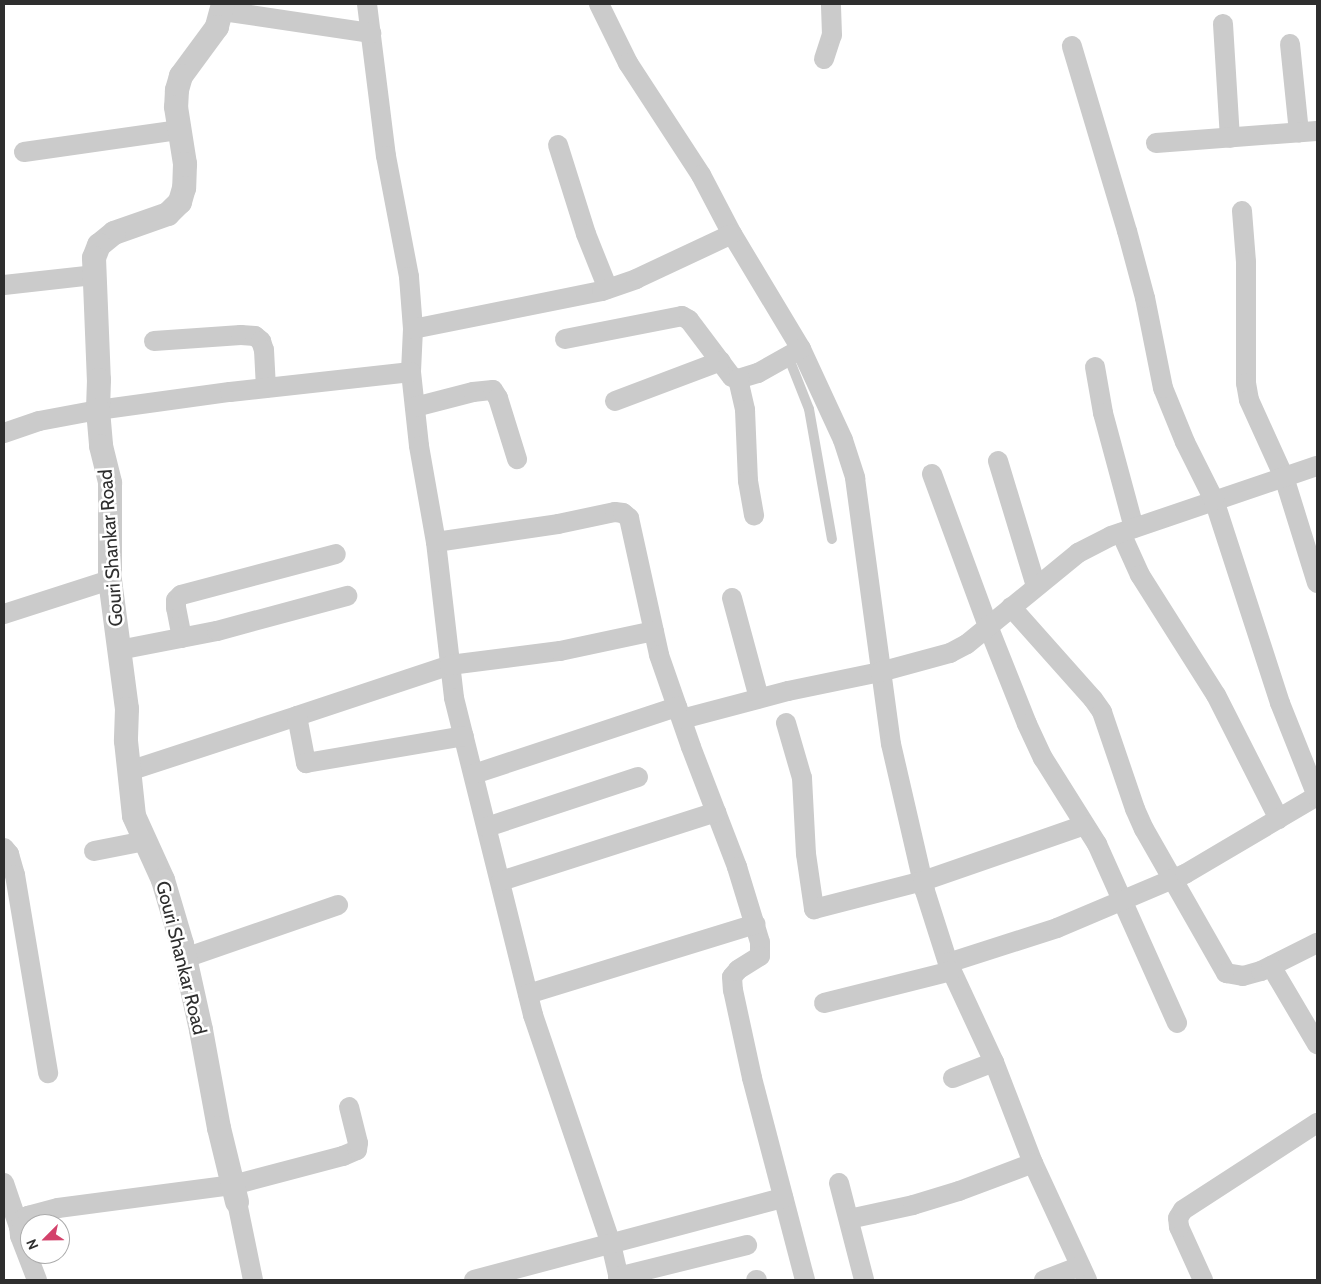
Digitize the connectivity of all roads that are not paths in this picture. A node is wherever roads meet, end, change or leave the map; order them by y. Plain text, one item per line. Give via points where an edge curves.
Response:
1 (367, 4) edge
2 (599, 4) edge
3 (831, 4) edge
4 (223, 7) edge
5 (1223, 24) dead end
6 (371, 33) junction
7 (1290, 44) dead end
8 (1072, 46) dead end
9 (824, 59) dead end
10 (179, 130) junction
11 (1308, 132) edge
12 (1230, 138) junction
13 (1156, 143) dead end
14 (558, 145) dead end
15 (24, 152) dead end
16 (1242, 211) dead end
17 (732, 234) junction
18 (95, 275) junction
19 (4, 285) edge
20 (608, 289) junction
21 (413, 329) junction
22 (565, 339) dead end
23 (154, 341) dead end
24 (795, 353) junction
25 (721, 361) junction
26 (1095, 367) dead end
27 (411, 372) junction
28 (738, 379) junction
29 (266, 388) junction
30 (615, 401) dead end
31 (415, 407) junction
32 (98, 410) junction
33 (4, 433) edge
34 (517, 459) dead end
35 (998, 461) dead end
36 (1317, 466) edge
37 (932, 474) dead end
38 (1284, 477) junction
39 (1214, 500) junction
40 (754, 515) dead end
41 (1128, 530) junction
42 (832, 539) dead end
43 (436, 542) junction
44 (336, 554) dead end
45 (110, 580) junction
46 (1317, 583) edge
47 (1036, 586) junction
48 (346, 596) dead end
49 (732, 598) dead end
50 (1011, 607) junction
51 (4, 614) edge
52 (988, 626) junction
53 (654, 631) junction
54 (182, 638) junction
55 (119, 650) junction
56 (450, 665) junction
57 (880, 672) junction
58 (759, 698) junction
59 (679, 713) junction
60 (297, 716) junction
61 (786, 723) dead end
62 (464, 736) junction
63 (129, 770) junction
64 (474, 774) junction
65 (638, 777) dead end
66 (716, 812) junction
67 (1279, 818) junction
68 (1085, 825) junction
69 (487, 827) junction
70 (145, 841) junction
71 (4, 848) edge
72 (94, 850) dead end
73 (1173, 879) junction
74 (500, 881) junction
75 (923, 881) junction
76 (1123, 900) junction
77 (338, 905) dead end
78 (755, 924) junction
79 (1317, 943) edge
80 (185, 958) junction
81 (1271, 966) junction
82 (950, 967) junction
83 (528, 994) junction
84 (824, 1003) dead end
85 (1177, 1024) dead end
86 (1317, 1044) edge
87 (994, 1062) junction
88 (48, 1072) dead end
89 (953, 1078) dead end
90 (349, 1107) dead end
91 (1316, 1127) edge
92 (1033, 1163) junction
93 (4, 1183) edge
94 (839, 1183) dead end
95 (235, 1194) junction
96 (783, 1198) junction
97 (849, 1218) junction
98 (19, 1227) junction
99 (611, 1244) junction
100 (747, 1245) dead end
101 (1083, 1273) edge
102 (619, 1278) edge
103 (37, 1280) edge
104 (253, 1280) edge
105 (474, 1280) edge
106 (805, 1280) edge
107 (864, 1280) edge
108 (1044, 1280) edge
109 (1203, 1280) edge

1 - 6 street
2 - 17 street via 628,63 701,175
3 - 9 street via 832,35
4 - 6 street
4 - 10 street, Gouri Shankar Road via 217,27 181,76 176,107
5 - 12 street
6 - 21 street via 386,156 409,277
7 - 11 street
8 - 39 street via 1145,298 1163,388
10 - 15 street
10 - 18 street, Gouri Shankar Road via 184,164 184,188 180,202 168,214 114,233 99,246 94,258
11 - 12 street
12 - 13 street
14 - 20 street via 586,234
16 - 38 street via 1246,262 1246,382 1250,400
17 - 20 street via 636,280
17 - 24 street
18 - 19 street
18 - 32 street, Gouri Shankar Road
20 - 21 street
21 - 27 street
22 - 25 street via 682,316 689,320
23 - 29 street via 255,336 264,350
24 - 28 street via 758,373
24 - 42 lane via 809,409
24 - 57 street via 843,440 855,478
25 - 28 street via 732,377
25 - 30 street
26 - 41 street
27 - 29 street
27 - 31 street
28 - 40 street via 745,410 748,480
29 - 32 street
31 - 34 street via 493,390
31 - 43 street
32 - 33 street via 40,421
32 - 45 street, Gouri Shankar Road via 101,446 110,483
35 - 47 street
36 - 38 street
37 - 52 street
38 - 39 street
38 - 46 street
39 - 41 street
39 - 67 street via 1280,703 1317,796
41 - 47 street via 1078,553
41 - 67 street via 1140,575 1216,695
43 - 53 street via 624,513 630,518 633,528
43 - 56 street
44 - 54 street via 181,594 176,600 176,608
45 - 51 street
45 - 55 street, Gouri Shankar Road
47 - 50 street
48 - 54 street
49 - 58 street
50 - 52 street
50 - 73 street via 1102,712 1135,809
52 - 57 street via 967,644 950,653
52 - 68 street via 1042,758
53 - 56 street via 560,651
53 - 59 street
54 - 55 street
55 - 63 street, Gouri Shankar Road
56 - 60 street
56 - 62 street
57 - 58 street
57 - 75 street via 891,744
58 - 59 street
59 - 64 street
59 - 66 street
60 - 62 street via 306,763
60 - 63 street
61 - 75 street via 802,778 806,854 814,909
62 - 64 street
63 - 70 street, Gouri Shankar Road via 134,816
64 - 69 street
65 - 69 street
66 - 74 street
66 - 78 street
67 - 73 street
68 - 75 street
68 - 76 street
69 - 74 street
70 - 72 street
70 - 80 street, Gouri Shankar Road via 163,880
71 - 88 street via 15,875
73 - 76 street
73 - 81 street via 1226,973 1243,976
74 - 83 street
75 - 82 street
76 - 82 street via 1058,928
76 - 85 street
77 - 80 street
78 - 83 street
78 - 96 street via 760,956 738,970 732,978 732,990
79 - 81 street
80 - 95 street, Gouri Shankar Road
81 - 86 street
82 - 84 street
82 - 87 street
83 - 99 street
87 - 89 street
87 - 92 street
90 - 95 street via 358,1143 356,1150
91 - 109 street via 1183,1210 1178,1218 1179,1227
92 - 97 street via 913,1205
92 - 101 street
93 - 98 street
94 - 97 street
95 - 98 street via 58,1208 28,1216
95 - 104 street
96 - 99 street
96 - 106 street
97 - 107 street
98 - 103 street
99 - 102 street
99 - 105 street
100 - 102 street
101 - 108 street

